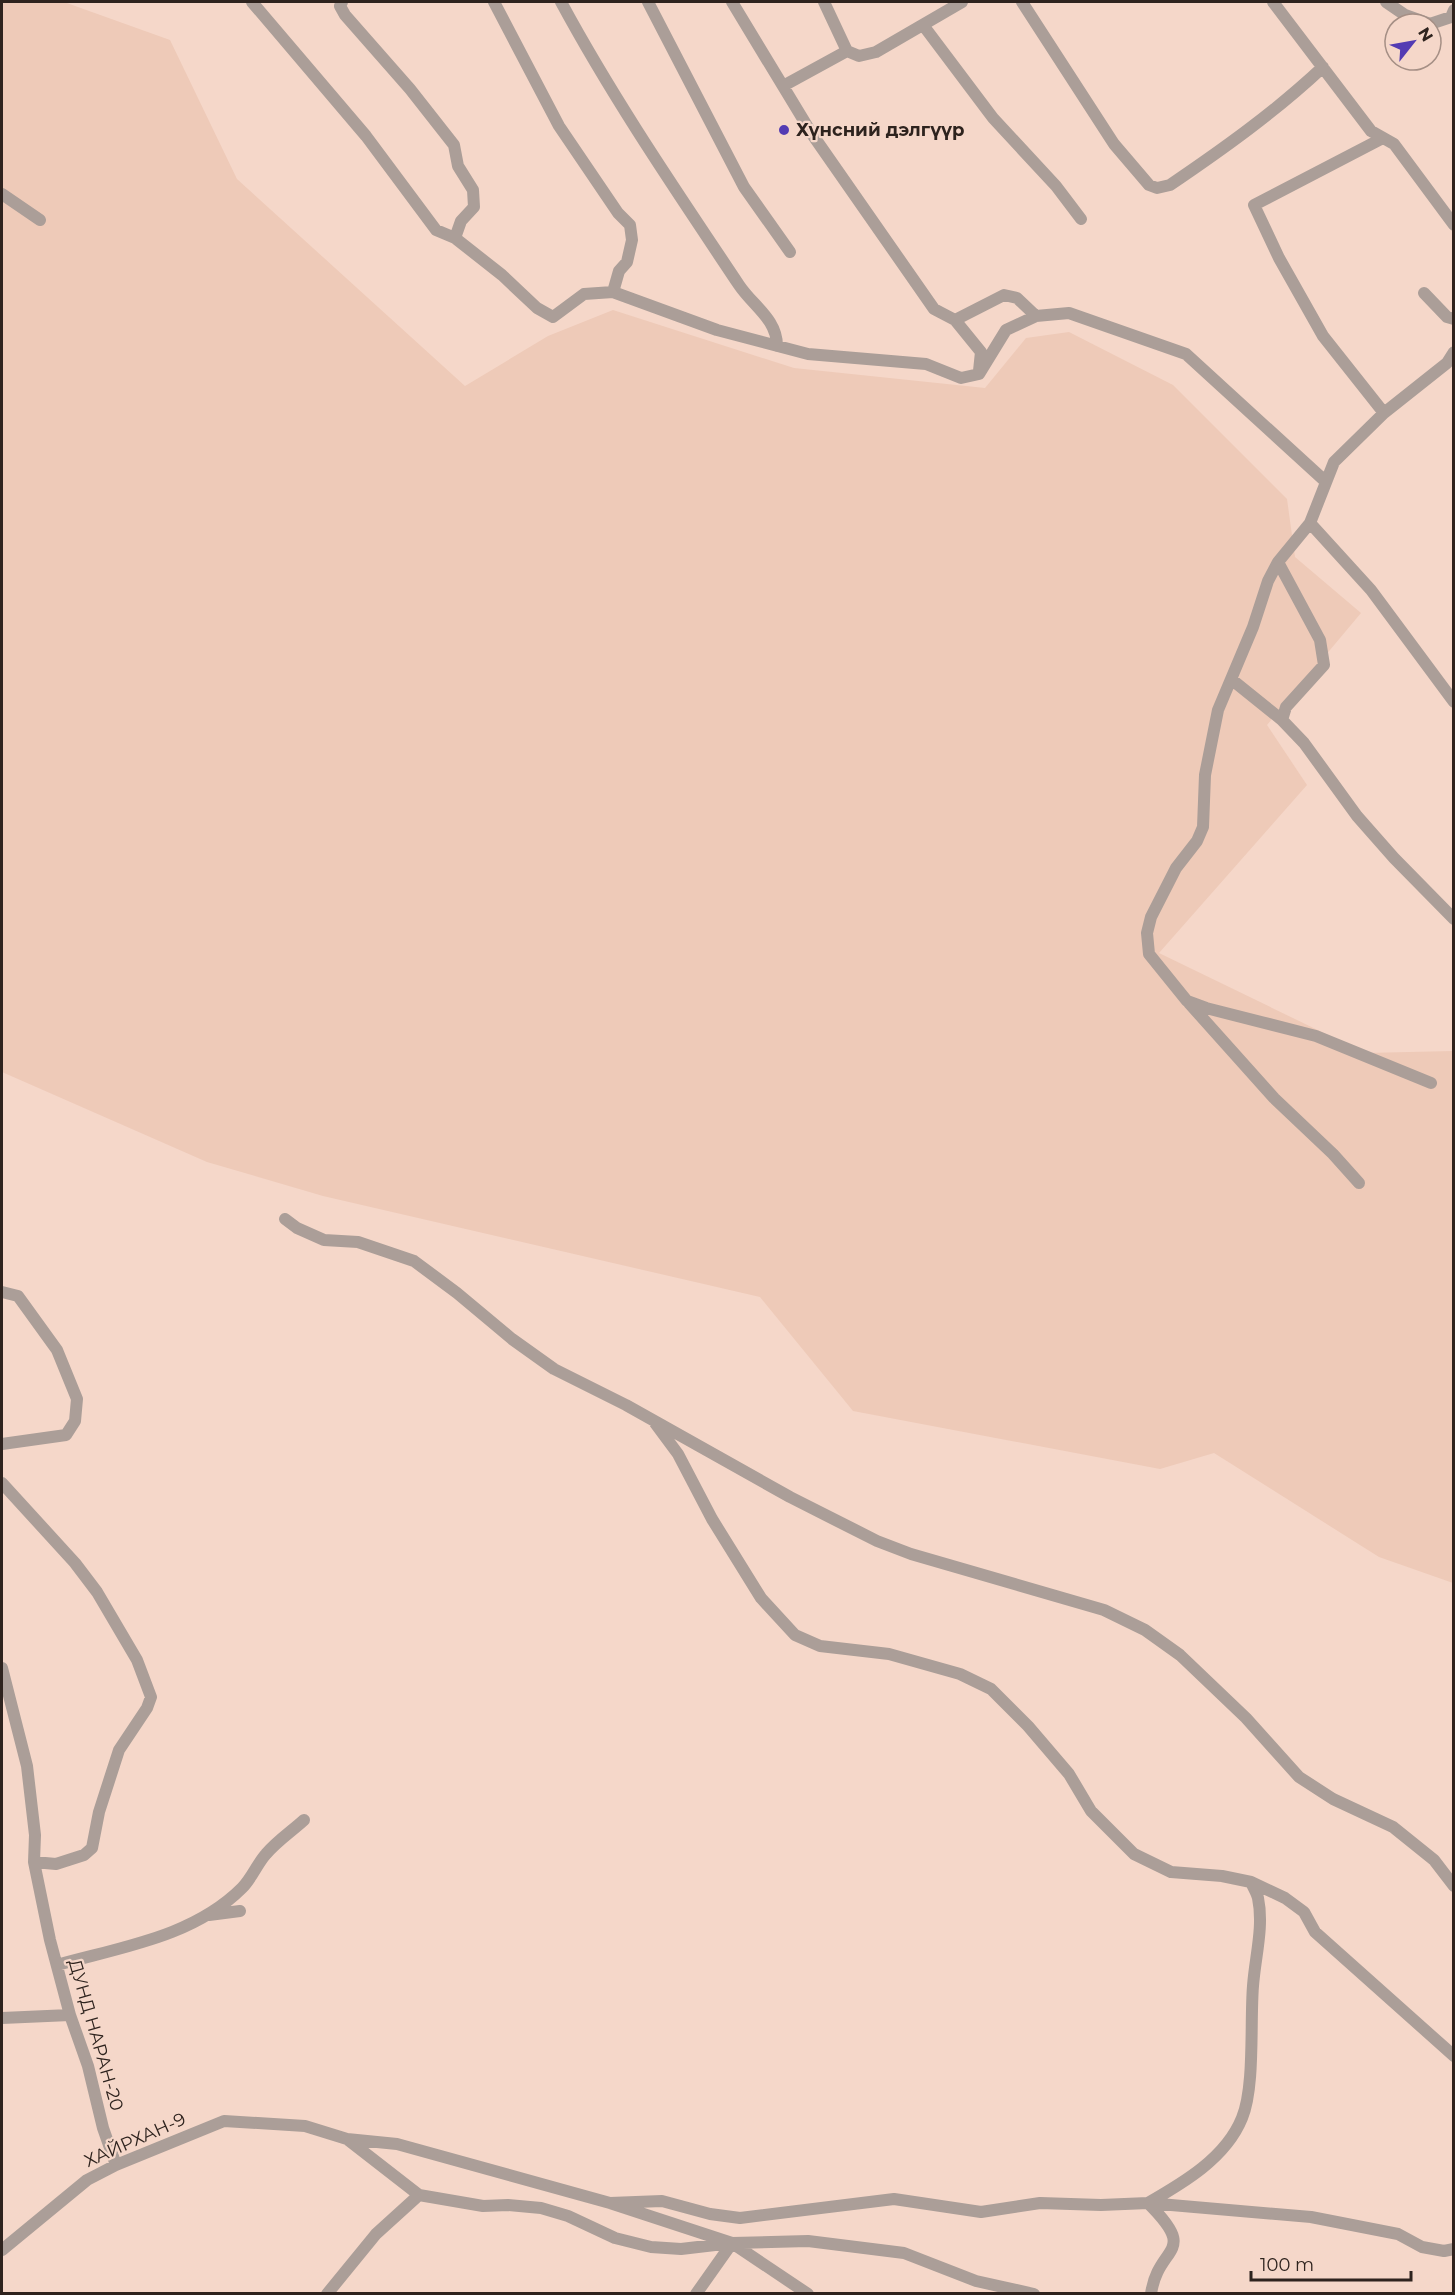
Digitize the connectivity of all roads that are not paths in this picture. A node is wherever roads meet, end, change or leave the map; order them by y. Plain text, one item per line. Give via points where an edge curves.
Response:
1 (252, 2) edge
2 (342, 2) edge
3 (494, 2) edge
4 (561, 2) edge
5 (648, 2) edge
6 (732, 2) edge
7 (824, 2) edge
8 (962, 2) edge
9 (1023, 2) edge
10 (1273, 2) edge
11 (1386, 2) edge
12 (947, 5) edge
13 (1454, 10) edge
14 (922, 25) junction
15 (847, 51) junction
16 (1323, 67) junction
17 (783, 86) junction
18 (1383, 138) junction
19 (2, 194) edge
20 (1081, 219) dead end
21 (40, 220) dead end
22 (1454, 225) edge
23 (455, 238) junction
24 (790, 252) dead end
25 (613, 292) junction
26 (1424, 293) dead end
27 (1036, 316) junction
28 (1454, 319) edge
29 (955, 320) junction
30 (777, 346) junction
31 (1454, 352) edge
32 (979, 374) junction
33 (1384, 413) junction
34 (1325, 481) junction
35 (1310, 524) junction
36 (1278, 562) junction
37 (1231, 679) junction
38 (1454, 702) edge
39 (1282, 720) junction
40 (1454, 919) edge
41 (1159, 976) dead end
42 (1187, 1001) junction
43 (1431, 1083) dead end
44 (1359, 1183) dead end
45 (285, 1219) dead end
46 (2, 1292) edge
47 (652, 1420) junction
48 (2, 1444) edge
49 (2, 1482) edge
50 (2, 1668) edge
51 (304, 1820) dead end
52 (34, 1862) junction
53 (1251, 1882) junction
54 (1454, 1886) edge
55 (240, 1911) dead end
56 (208, 1916) junction
57 (57, 1965) junction
58 (70, 2015) junction
59 (2, 2018) edge
60 (1454, 2056) edge
61 (347, 2139) junction
62 (116, 2164) junction
63 (419, 2195) junction
64 (610, 2203) junction
65 (1148, 2203) junction
66 (732, 2243) junction
67 (1454, 2249) edge
68 (2, 2250) edge
69 (327, 2294) edge
70 (696, 2294) edge
71 (808, 2294) edge
72 (1034, 2294) edge
73 (1151, 2294) edge

1 - 23 street via 366,136 436,230
2 - 23 street via 345,15 454,145 458,166 473,190 474,207 461,221
3 - 25 street via 560,126 630,225 632,240 627,262 619,271
4 - 30 street via 598,69 684,202 744,292 770,321 777,333
5 - 24 street via 744,187
6 - 17 street
7 - 15 street
8 - 12 street
9 - 16 street via 1114,144 1149,185 1157,188 1170,185 1236,140
10 - 16 street
11 - 13 street via 1405,15 1430,24 1451,17
12 - 14 street
14 - 15 street via 876,52 859,56
14 - 20 street via 993,118
15 - 17 street
16 - 18 street via 1371,131
17 - 29 street via 934,309
18 - 22 street via 1394,144
18 - 33 street via 1254,205 1323,336
19 - 21 street
23 - 25 street via 537,308 553,317 584,294
25 - 30 street via 717,330
26 - 28 street via 1447,317
27 - 29 street via 1017,298 1004,295
27 - 32 street via 1006,330
27 - 34 street via 1069,313 1186,354
29 - 32 street via 981,352
30 - 32 street via 808,354 926,364 961,378
31 - 33 street via 1447,363
33 - 34 street via 1334,462
34 - 35 street
35 - 36 street
35 - 38 street via 1371,590
36 - 37 street
36 - 39 street via 1320,640 1324,665 1286,707
37 - 39 street
37 - 42 street via 1218,710 1205,775 1203,827 1159,898 1147,933 1149,954
39 - 40 street via 1304,743 1357,816
41 - 42 street
42 - 43 street via 1316,1036
42 - 44 street via 1274,1098
45 - 47 street via 324,1239 358,1242 414,1261 554,1369
46 - 48 street via 18,1296 57,1350 77,1399 75,1421 66,1435
47 - 53 street via 678,1454 712,1519 761,1598 795,1635 820,1646 889,1654 960,1674 991,1689 1069,1774 1091,1811 1134,1854 1171,1872
47 - 54 street via 877,1541 1104,1610 1145,1630 1180,1655 1246,1718 1299,1777 1333,1799 1393,1827 1434,1860
49 - 52 street via 97,1592 137,1660 151,1697 118,1750 92,1848 84,1855 56,1864
50 - 52 street, ДУНД НАРАН-20 via 27,1766
51 - 56 street via 267,1853 243,1887
52 - 57 street, ДУНД НАРАН-20
53 - 60 street via 1304,1912 1314,1932
53 - 65 street via 1258,1898 1259,1935 1249,2078 1242,2118 1218,2154
55 - 56 street
56 - 57 street via 145,1941
57 - 58 street, ДУНД НАРАН-20
58 - 59 street
58 - 62 street, ДУНД НАРАН-20
61 - 62 street, ХАЙРХАН-9 via 305,2126 224,2121
61 - 63 street
61 - 64 street via 397,2144
62 - 68 street, ХАЙРХАН-9 via 87,2181
63 - 66 street via 483,2206 541,2208 615,2238 651,2247 681,2249
63 - 69 street via 376,2234
64 - 65 street via 662,2201 740,2218 894,2199 981,2211 1040,2203
64 - 66 street
65 - 67 street via 1311,2217 1398,2234 1422,2247
65 - 73 street via 1174,2235 1174,2247 1153,2278
66 - 70 street
66 - 71 street
66 - 72 street via 808,2241 904,2253 976,2281

